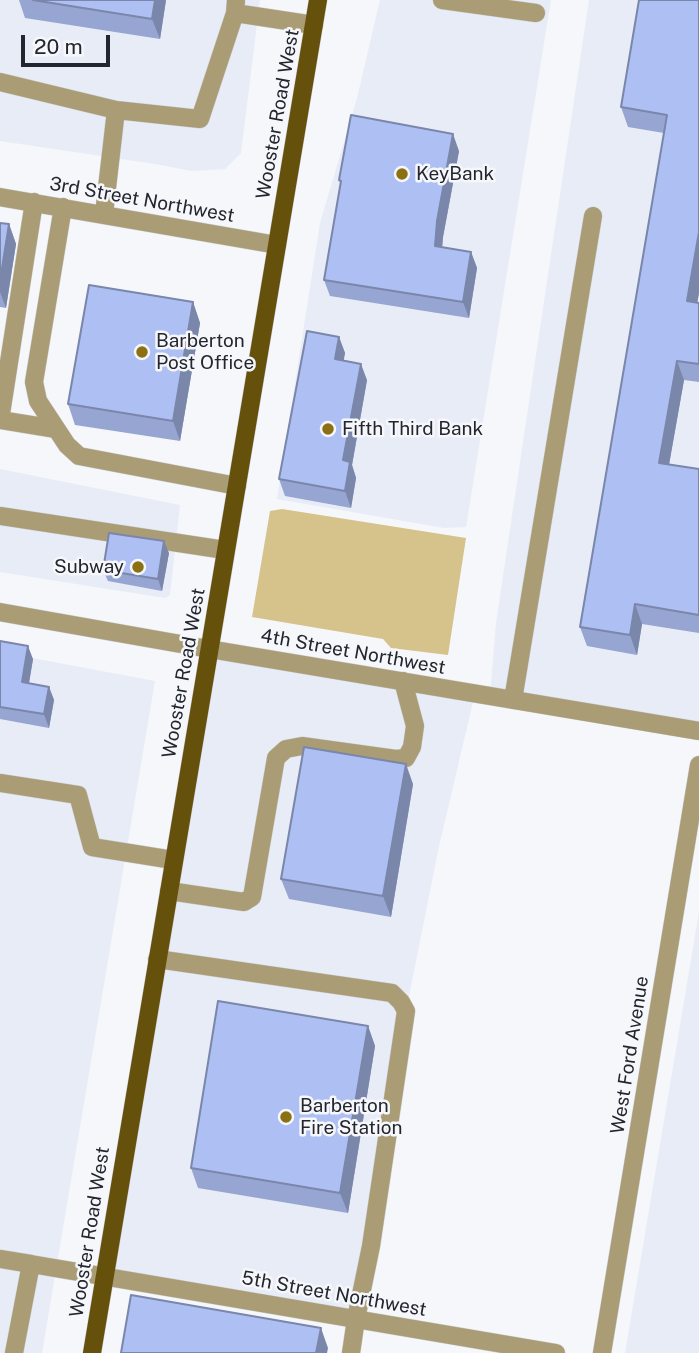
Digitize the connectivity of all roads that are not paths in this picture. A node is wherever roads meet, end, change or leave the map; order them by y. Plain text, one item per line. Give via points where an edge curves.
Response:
1 (318, 0) edge
2 (442, 0) edge
3 (235, 7) edge
4 (536, 13) dead end
5 (314, 25) junction
6 (0, 82) edge
7 (116, 110) junction
8 (0, 197) edge
9 (34, 202) junction
10 (63, 207) junction
11 (104, 214) junction
12 (593, 216) dead end
13 (277, 245) junction
14 (0, 420) edge
15 (56, 429) junction
16 (237, 486) junction
17 (0, 516) edge
18 (225, 550) junction
19 (0, 612) edge
20 (209, 649) junction
21 (403, 681) junction
22 (513, 700) junction
23 (699, 731) edge
24 (699, 765) edge
25 (0, 783) edge
26 (173, 860) junction
27 (169, 891) junction
28 (157, 959) junction
29 (0, 1259) edge
30 (31, 1264) junction
31 (104, 1276) junction
32 (356, 1319) junction
33 (14, 1353) edge
34 (92, 1353) edge
35 (351, 1353) edge
36 (556, 1353) edge
37 (602, 1353) edge

1 - 5 main road, Wooster Road West
2 - 4 street
3 - 5 street
3 - 7 street via 200,119
5 - 13 main road, Wooster Road West
6 - 7 street
7 - 11 street
8 - 9 street, 3rd Street Northwest
9 - 10 street, 3rd Street Northwest
9 - 14 street
10 - 11 street, 3rd Street Northwest
10 - 15 street via 34,382 38,401
11 - 13 street, 3rd Street Northwest
12 - 22 street
13 - 16 main road, Wooster Road West
14 - 15 street
15 - 16 street via 79,456
16 - 18 main road, Wooster Road West
17 - 18 street
18 - 20 main road, Wooster Road West
19 - 20 street, 4th Street Northwest
20 - 21 street, 4th Street Northwest
20 - 26 main road, Wooster Road West
21 - 22 street, 4th Street Northwest
21 - 27 street via 415,726 406,758 303,746 286,749 276,758 252,897 244,902
22 - 23 street, 4th Street Northwest
24 - 37 street, West Ford Avenue
25 - 26 street via 78,795 92,847
26 - 27 main road, Wooster Road West
27 - 28 main road, Wooster Road West
28 - 31 main road, Wooster Road West
28 - 32 street via 392,993 406,1011
29 - 30 street, 5th Street Northwest
30 - 31 street, 5th Street Northwest
30 - 33 street
31 - 32 street, 5th Street Northwest
31 - 34 main road, Wooster Road West
32 - 35 street
32 - 36 street, 5th Street Northwest

